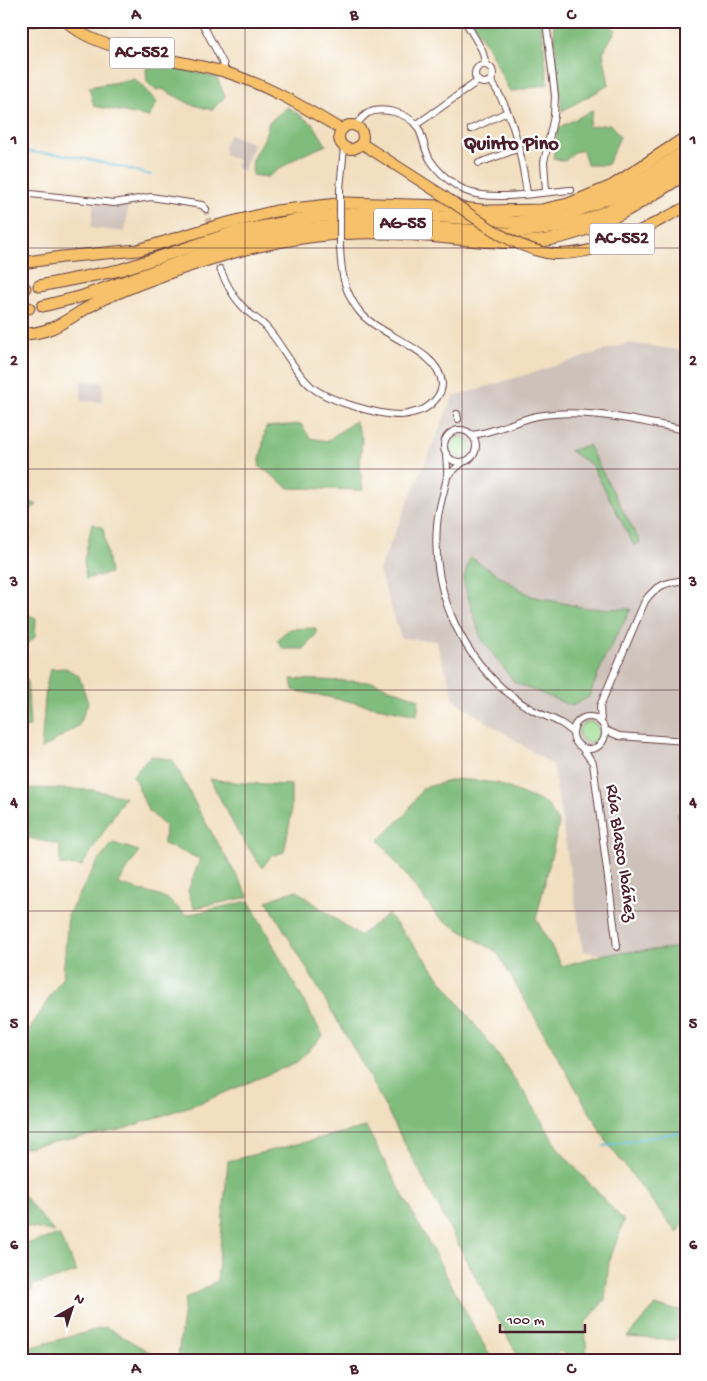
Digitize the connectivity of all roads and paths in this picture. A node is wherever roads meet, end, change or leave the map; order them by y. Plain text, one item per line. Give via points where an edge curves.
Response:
1 (38, 21) edge
2 (66, 21) edge
3 (201, 21) edge
4 (464, 21) edge
5 (546, 21) edge
6 (21, 24) edge
7 (486, 65) junction
8 (224, 72) junction
9 (478, 81) junction
10 (491, 81) junction
11 (507, 112) junction
12 (416, 125) junction
13 (354, 126) junction
14 (471, 129) dead end
15 (342, 130) junction
16 (686, 137) edge
17 (361, 143) junction
18 (344, 147) junction
19 (520, 148) junction
20 (686, 150) edge
21 (686, 162) edge
22 (479, 163) dead end
23 (686, 174) edge
24 (571, 190) dead end
25 (546, 191) junction
26 (21, 193) edge
27 (527, 193) junction
28 (686, 207) edge
29 (206, 209) dead end
30 (21, 264) edge
31 (220, 269) dead end
32 (40, 286) dead end
33 (43, 306) dead end
34 (21, 334) edge
35 (686, 430) edge
36 (488, 433) junction
37 (471, 434) junction
38 (476, 442) junction
39 (446, 454) junction
40 (463, 462) junction
41 (447, 476) junction
42 (686, 580) edge
43 (600, 706) junction
44 (588, 717) junction
45 (577, 722) junction
46 (601, 722) junction
47 (562, 724) junction
48 (605, 730) junction
49 (572, 734) junction
50 (619, 736) junction
51 (686, 741) edge
52 (602, 742) junction
53 (582, 748) junction
54 (593, 763) junction
55 (617, 947) dead end

1 - 6 street via 36,24
2 - 8 main road, AC-552 via 96,42
3 - 8 street via 224,65
4 - 7 street via 482,50
5 - 25 street via 555,96 544,162
7 - 9 street via 476,71
7 - 10 street via 493,71
8 - 15 main road, AC-552 via 280,94
9 - 10 street via 484,84
9 - 12 street
10 - 11 street
11 - 14 street
11 - 19 street
12 - 13 street via 400,114 386,110 369,113
12 - 27 street via 437,169 464,190 478,196
13 - 15 main road
13 - 17 main road via 362,134
15 - 18 main road via 339,137
16 - 30 highway via 612,186 568,204 542,210 490,211 346,203 276,211 138,250
17 - 18 main road via 355,148
17 - 28 main road, AC-552, bridge via 506,236 529,248 554,254 573,255 608,245
18 - 31 street, bridge via 340,247 348,294 359,312 378,329 422,353 434,366 442,386 440,394 426,408 400,415 382,412 331,398 314,388 300,374 282,344 235,297
19 - 22 street
19 - 27 street
20 - 32 highway, AG-55 via 620,193 568,215 516,222 353,214 296,219 235,232 120,270
21 - 33 highway, AG-55 via 611,209 559,227 509,233 370,223 287,230 245,239 83,296
23 - 34 highway via 608,221 557,238 499,242 402,234 310,237 243,250 187,268 110,296 52,330
24 - 25 street
25 - 27 street
26 - 29 street via 114,203 151,197 202,205
35 - 36 street via 574,413 536,417
36 - 37 street
36 - 38 street
37 - 38 street
37 - 39 street via 460,430 449,434 444,446
38 - 40 street via 472,457
39 - 40 street via 453,461
39 - 41 street
40 - 41 street
41 - 47 street via 439,506 436,543 440,579 452,621 472,655 503,689 531,710
42 - 43 street via 668,582 655,587 649,594
43 - 44 street
43 - 46 street
44 - 45 street
44 - 46 street
45 - 47 street
45 - 49 street
46 - 48 street
47 - 49 street
48 - 50 street
48 - 52 street
49 - 53 street
50 - 51 street
50 - 52 street
52 - 53 street via 592,749
52 - 54 street, Rúa Blasco Ibáñez
53 - 54 street, Rúa Blasco Ibáñez
54 - 55 street, Rúa Blasco Ibáñez

